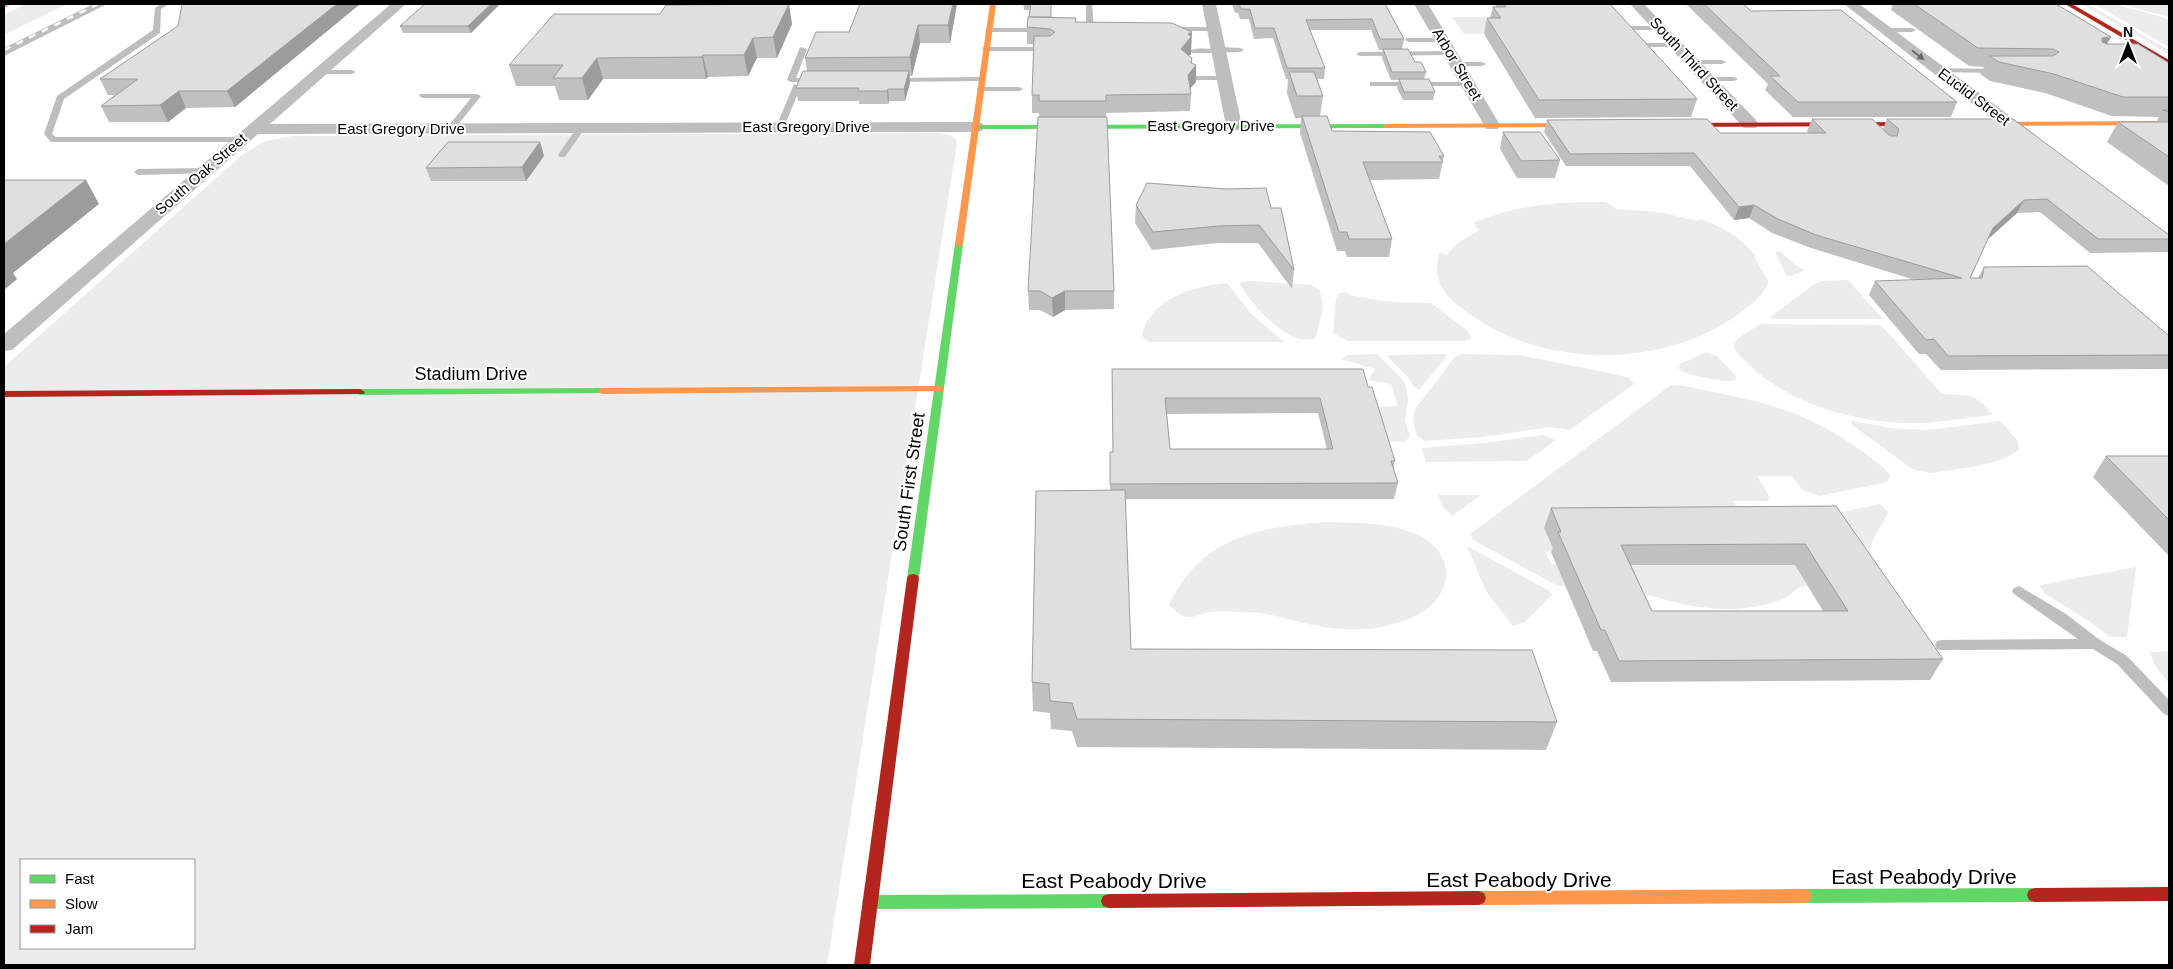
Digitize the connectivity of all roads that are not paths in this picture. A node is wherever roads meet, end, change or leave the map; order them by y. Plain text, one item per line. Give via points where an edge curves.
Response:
1 (8, 4) edge
2 (104, 4) edge
3 (166, 4) edge
4 (399, 4) edge
5 (993, 4) edge
6 (1089, 4) edge
7 (1209, 4) edge
8 (1422, 4) edge
9 (1637, 4) edge
10 (1851, 4) edge
11 (2068, 4) edge
12 (4, 6) edge
13 (1631, 28) edge
14 (1660, 28) junction
15 (1081, 29) edge
16 (1090, 29) junction
17 (1099, 29) edge
18 (1164, 29) edge
19 (1214, 29) junction
20 (989, 30) junction
21 (1054, 30) edge
22 (1886, 30) junction
23 (1912, 30) dead end
24 (1409, 40) dead end
25 (1647, 45) edge
26 (1676, 45) junction
27 (803, 49) dead end
28 (986, 49) junction
29 (1050, 49) edge
30 (1219, 50) junction
31 (1240, 50) dead end
32 (1193, 51) edge
33 (1450, 52) junction
34 (4, 54) edge
35 (1360, 54) dead end
36 (2146, 59) edge
37 (2166, 61) edge
38 (1692, 62) junction
39 (1722, 62) dead end
40 (1482, 64) dead end
41 (1938, 70) junction
42 (2007, 71) edge
43 (320, 72) junction
44 (352, 72) dead end
45 (1195, 79) edge
46 (1225, 79) junction
47 (1708, 79) junction
48 (1734, 79) dead end
49 (820, 80) edge
50 (879, 80) edge
51 (981, 84) junction
52 (1373, 84) dead end
53 (1470, 84) junction
54 (797, 86) edge
55 (1019, 89) dead end
56 (423, 96) dead end
57 (2169, 123) edge
58 (1750, 124) junction
59 (1866, 124) junction
60 (1935, 124) edge
61 (1970, 124) edge
62 (2008, 124) junction
63 (1492, 125) junction
64 (1594, 125) edge
65 (1662, 125) edge
66 (1234, 126) junction
67 (780, 127) junction
68 (976, 127) junction
69 (450, 128) junction
70 (581, 128) junction
71 (247, 134) junction
72 (1877, 134) edge
73 (2043, 150) edge
74 (562, 155) dead end
75 (205, 171) junction
76 (138, 172) dead end
77 (4, 345) edge
78 (939, 389) junction
79 (4, 394) edge
80 (2019, 591) dead end
81 (2095, 644) junction
82 (1942, 645) dead end
83 (2169, 710) edge
84 (2169, 894) edge
85 (870, 902) junction
86 (862, 965) edge

1 - 12 street
2 - 34 lane
3 - 71 lane via 158,8 157,31 60,98 48,134 54,140
4 - 43 street, South Oak Street
5 - 20 street, South First Street
6 - 16 lane
7 - 19 street
8 - 33 street, Arbor Street
9 - 14 street, South Third Street
10 - 22 street, Euclid Street
11 - 37 street
13 - 14 lane
14 - 26 street, South Third Street
15 - 16 lane
16 - 17 lane
18 - 19 lane
19 - 30 street
20 - 21 lane
20 - 28 street, South First Street
22 - 23 lane
22 -> 41 street, Euclid Street
24 - 33 lane
25 - 26 lane
26 - 38 street, South Third Street
27 - 49 lane via 790,80
28 - 29 lane
28 - 51 street, South First Street
30 - 31 lane
30 - 32 lane
30 - 46 street
33 - 35 lane
33 - 40 lane
33 - 53 street, Arbor Street
36 - 37 lane
38 - 39 lane
38 - 47 street, South Third Street
41 - 42 lane
41 - 62 street, Euclid Street
43 - 44 lane
43 - 71 street, South Oak Street
45 - 46 lane
46 - 66 street
47 - 48 lane
47 - 58 street, South Third Street
50 - 51 lane
51 - 55 lane
51 - 68 street, South First Street
52 - 53 lane
53 - 63 street, Arbor Street
54 - 67 lane
56 - 69 lane via 477,96
57 - 62 street
58 - 59 street
58 - 65 street
59 - 60 street
59 - 72 lane
61 - 62 street
62 - 73 street, Euclid Street
63 - 64 street, East Gregory Drive
63 - 66 street, East Gregory Drive
66 - 68 street, East Gregory Drive
67 - 68 street, East Gregory Drive
67 - 70 street, East Gregory Drive
68 - 78 street, South First Street
69 - 70 street, East Gregory Drive
69 - 71 street, East Gregory Drive
70 - 74 lane
71 - 75 street, South Oak Street
75 - 76 lane
75 - 77 street, South Oak Street
78 - 79 street, Stadium Drive
78 - 85 street, South First Street
80 - 81 lane
81 - 82 lane
81 - 83 lane via 2122,660
84 - 85 street, East Peabody Drive
85 - 86 street, South First Street

